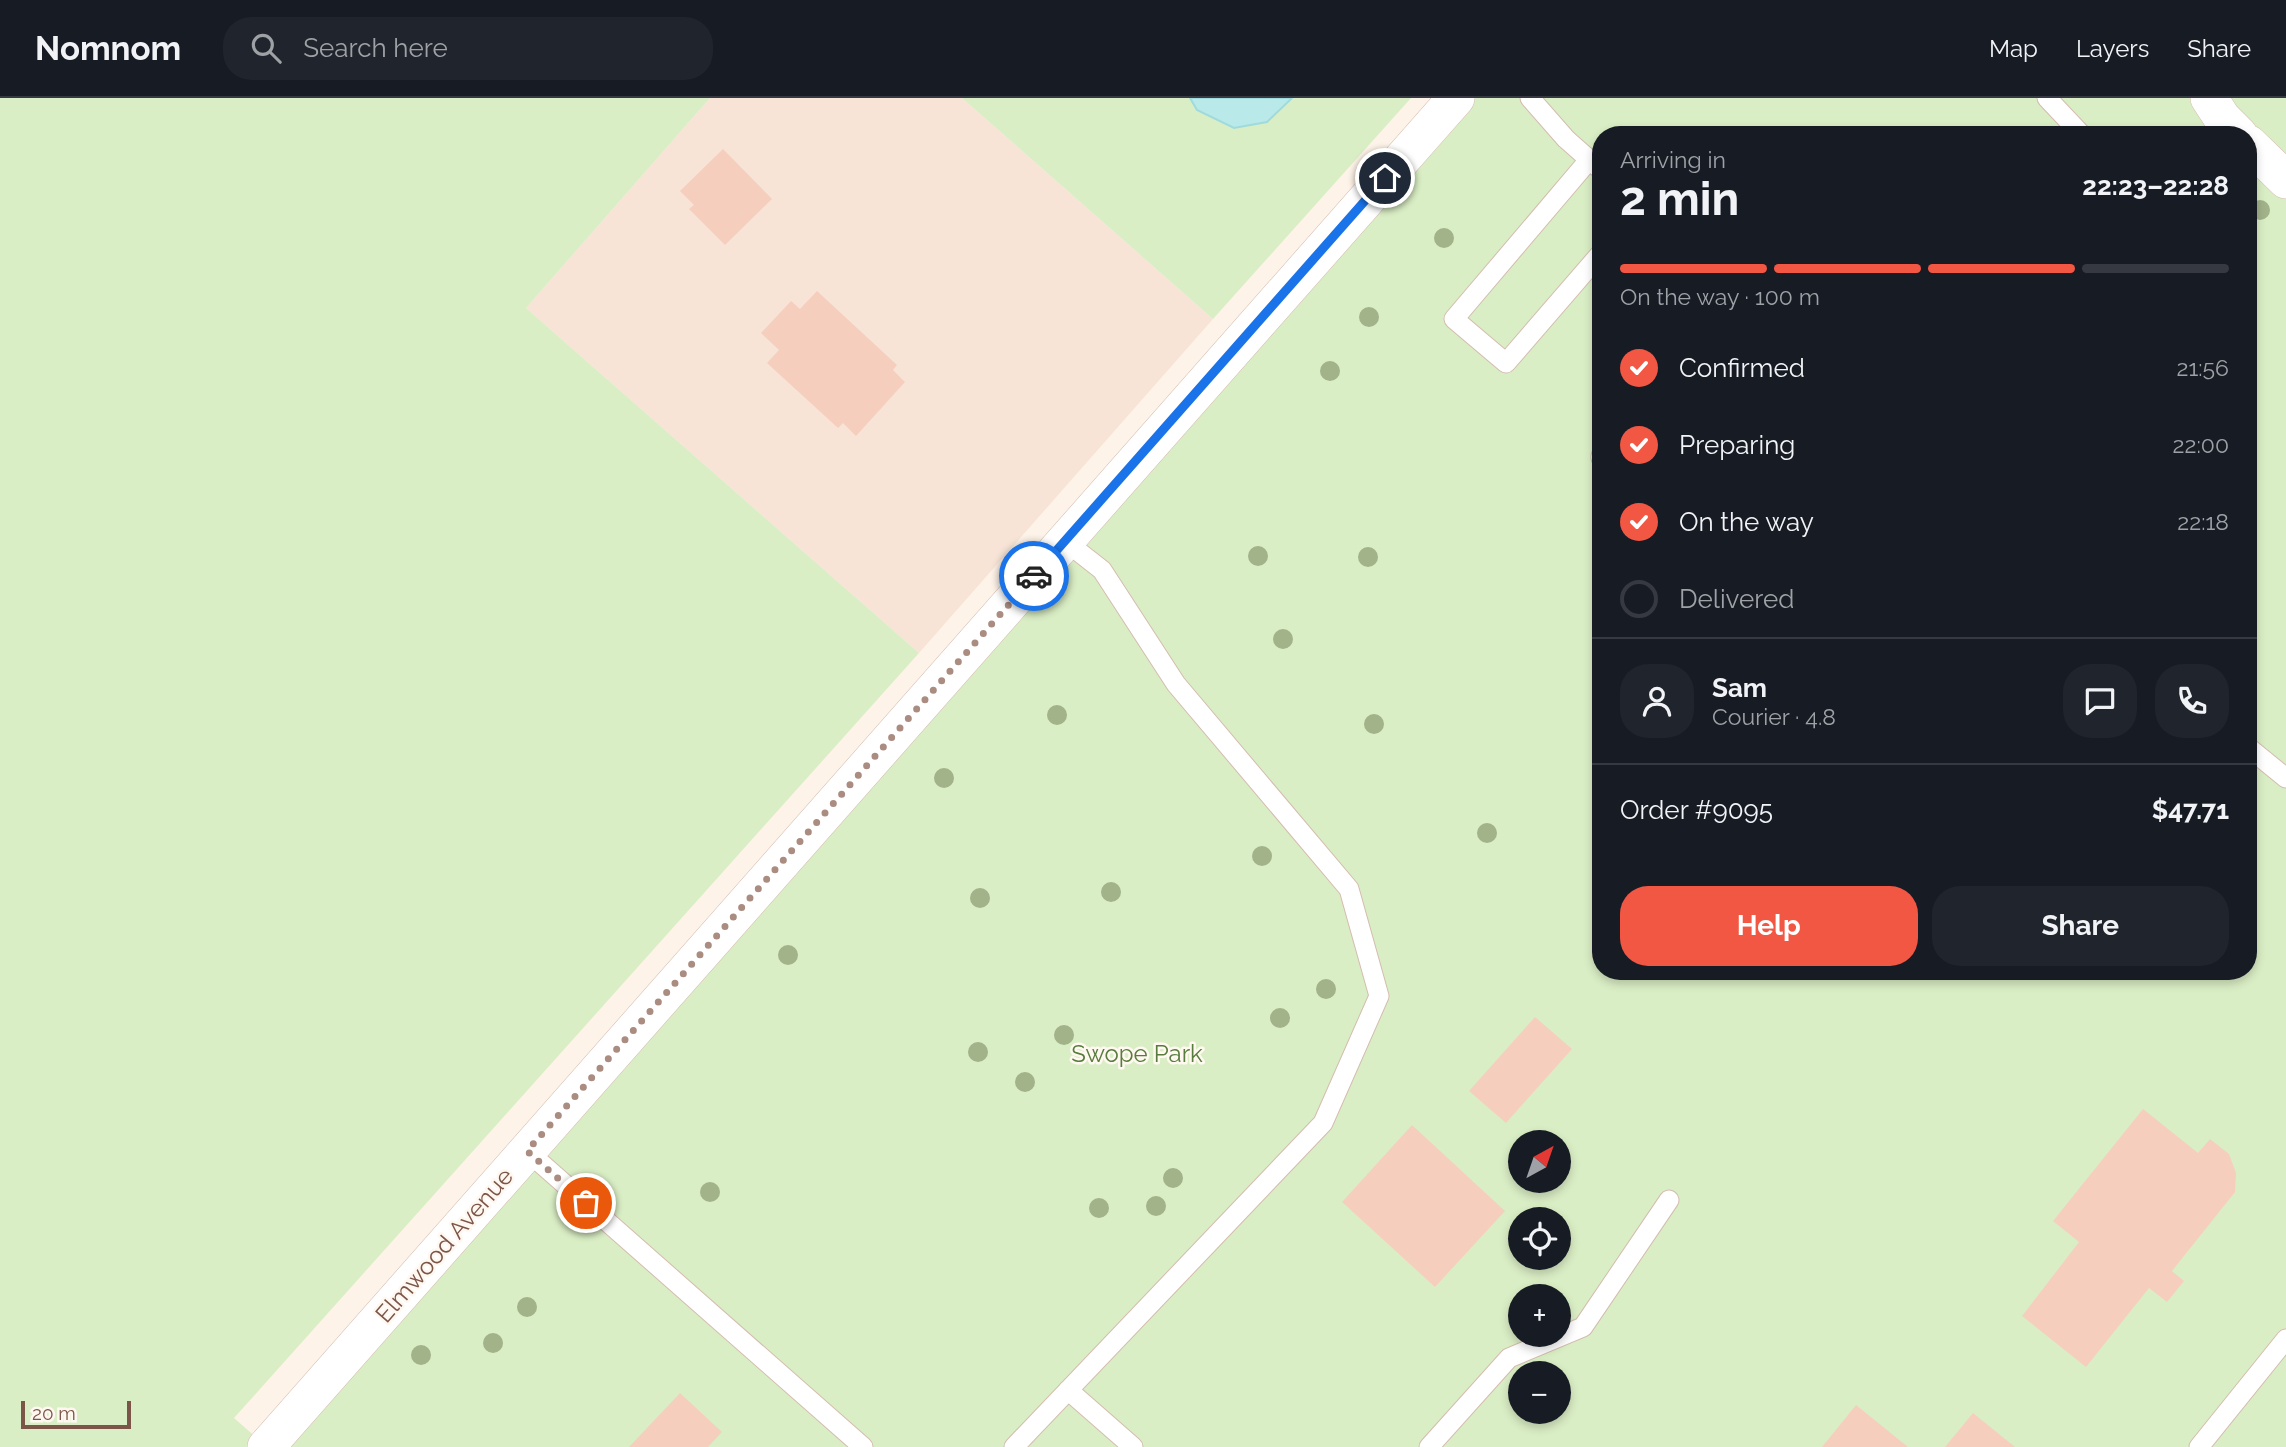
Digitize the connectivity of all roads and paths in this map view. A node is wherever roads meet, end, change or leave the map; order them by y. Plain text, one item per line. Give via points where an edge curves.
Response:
1 (1456, 98) edge
2 (1530, 98) edge
3 (2047, 98) edge
4 (2209, 98) edge
5 (2073, 126) edge
6 (2229, 126) edge
7 (2257, 154) edge
8 (1592, 162) edge
9 (1592, 168) edge
10 (2286, 180) edge
11 (1592, 263) edge
12 (1065, 541) junction
13 (2257, 754) edge
14 (2286, 778) edge
15 (527, 1151) junction
16 (1668, 1200) dead end
17 (2286, 1339) edge
18 (1068, 1390) junction
19 (266, 1447) edge
20 (863, 1447) edge
21 (1014, 1447) edge
22 (1133, 1447) edge
23 (1429, 1447) edge
24 (2199, 1447) edge

1 - 12 street, Elmwood Avenue
2 - 8 lane
3 - 5 lane
4 - 6 street
7 - 10 street
9 - 11 lane via 1454,319 1506,363
12 - 15 street, Elmwood Avenue
12 - 18 lane via 1102,570 1176,684 1349,889 1379,996 1323,1122
13 - 14 lane
15 - 19 street, Elmwood Avenue
15 - 20 lane
16 - 23 lane via 1583,1327 1509,1358
17 - 24 lane
18 - 21 lane
18 - 22 lane

